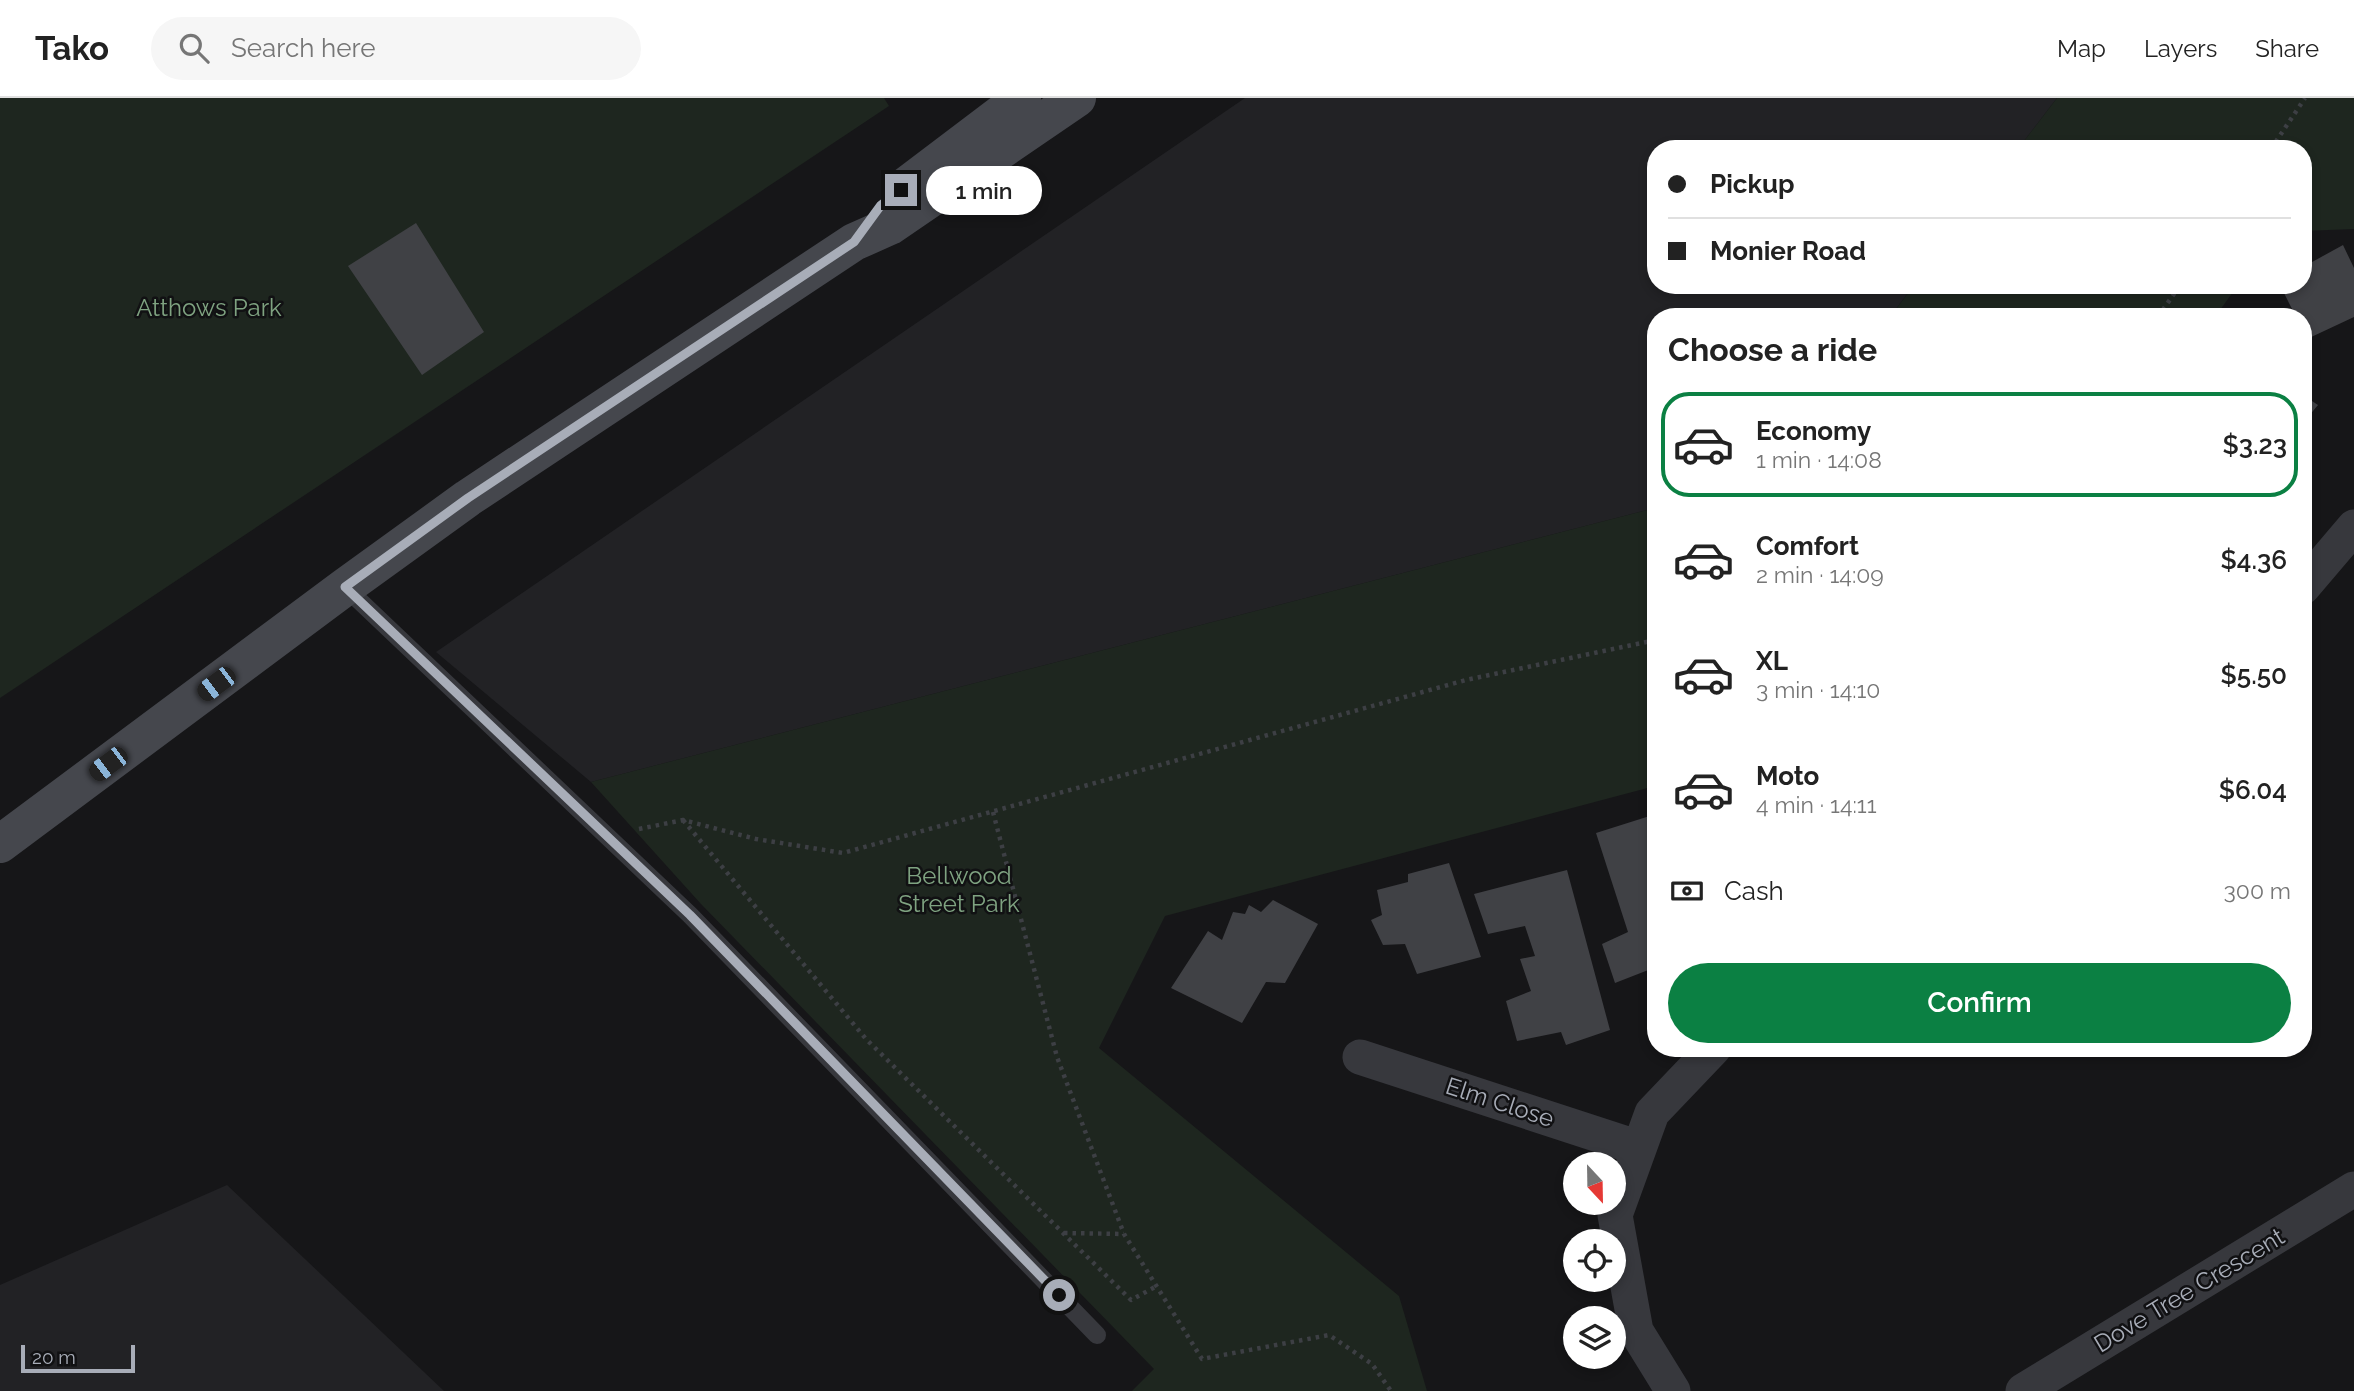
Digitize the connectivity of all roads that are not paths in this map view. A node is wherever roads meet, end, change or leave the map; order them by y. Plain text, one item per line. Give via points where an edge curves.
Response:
1 (1021, 98) edge
2 (1077, 98) edge
3 (854, 242) junction
4 (2354, 527) edge
5 (2312, 576) edge
6 (345, 587) junction
7 (0, 844) edge
8 (1360, 1057) dead end
9 (1705, 1057) edge
10 (1639, 1148) junction
11 (2354, 1189) edge
12 (1097, 1335) dead end
13 (1673, 1391) edge
14 (2023, 1391) edge

1 - 3 main road via 881,205
2 - 3 main road via 890,226
3 - 6 main road via 468,498
4 - 5 street
6 - 7 main road
6 - 12 lane via 690,915
8 - 10 street, Elm Close
9 - 10 street via 1651,1113
10 - 13 street via 1615,1215 1636,1331
11 - 14 street, Dove Tree Crescent

